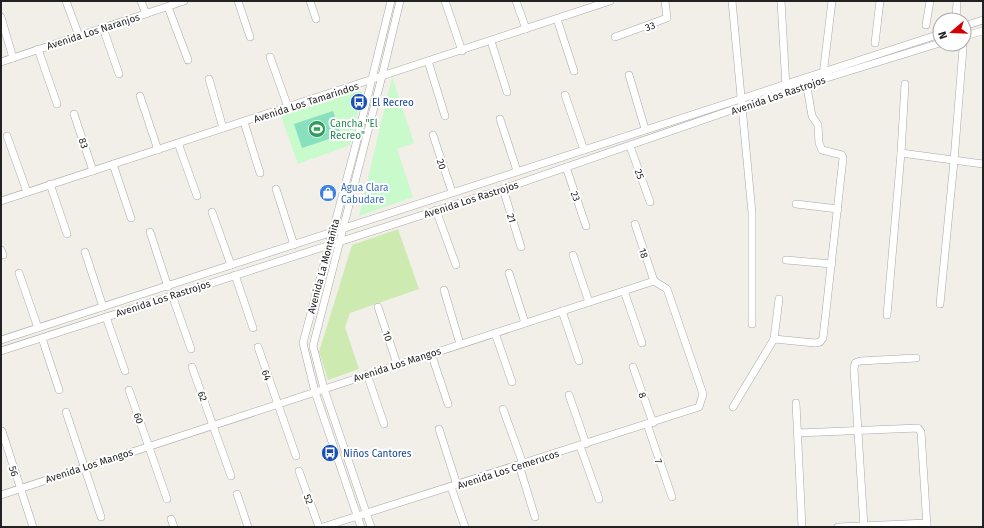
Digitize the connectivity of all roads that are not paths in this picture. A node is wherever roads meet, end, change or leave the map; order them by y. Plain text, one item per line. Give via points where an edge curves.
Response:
1 (66, 1) edge
2 (141, 1) edge
3 (184, 1) edge
4 (238, 1) edge
5 (310, 1) edge
6 (391, 1) edge
7 (400, 1) edge
8 (445, 1) edge
9 (516, 1) edge
10 (610, 1) edge
11 (665, 1) edge
12 (732, 1) edge
13 (781, 1) edge
14 (832, 1) edge
15 (880, 1) edge
16 (930, 1) edge
17 (958, 1) edge
18 (596, 3) edge
19 (168, 7) junction
20 (957, 12) edge
21 (146, 14) junction
22 (1, 17) edge
23 (316, 19) dead end
24 (557, 19) junction
25 (983, 20) edge
26 (972, 23) edge
27 (926, 25) dead end
28 (103, 28) junction
29 (526, 29) junction
30 (983, 30) edge
31 (972, 33) edge
32 (79, 36) junction
33 (250, 37) dead end
34 (615, 37) dead end
35 (932, 37) edge
36 (491, 41) junction
37 (875, 43) dead end
38 (932, 45) edge
39 (38, 49) junction
40 (462, 51) junction
41 (963, 52) edge
42 (270, 57) dead end
43 (13, 58) junction
44 (188, 60) dead end
45 (428, 61) junction
46 (1, 62) edge
47 (574, 71) dead end
48 (119, 74) dead end
49 (629, 75) dead end
50 (823, 75) junction
51 (382, 76) junction
52 (209, 79) dead end
53 (372, 80) junction
54 (806, 81) junction
55 (905, 84) dead end
56 (786, 87) junction
57 (507, 92) dead end
58 (564, 95) dead end
59 (140, 96) dead end
60 (742, 98) junction
61 (57, 104) dead end
62 (288, 107) junction
63 (743, 107) junction
64 (74, 114) dead end
65 (445, 116) dead end
66 (500, 119) dead end
67 (244, 122) junction
68 (223, 128) junction
69 (645, 129) junction
70 (433, 135) dead end
71 (7, 136) dead end
72 (178, 143) junction
73 (630, 146) junction
74 (158, 150) junction
75 (584, 150) junction
76 (901, 153) junction
77 (954, 161) junction
78 (113, 164) junction
79 (983, 164) edge
80 (566, 167) junction
81 (93, 170) junction
82 (517, 171) junction
83 (260, 173) dead end
84 (50, 184) junction
85 (276, 189) dead end
86 (503, 189) junction
87 (27, 192) junction
88 (452, 192) junction
89 (197, 196) dead end
90 (1, 201) edge
91 (650, 202) dead end
92 (796, 204) dead end
93 (838, 209) junction
94 (436, 210) junction
95 (212, 212) dead end
96 (131, 218) dead end
97 (635, 224) dead end
98 (586, 226) dead end
99 (344, 228) junction
100 (332, 231) junction
101 (150, 232) dead end
102 (67, 234) dead end
103 (340, 240) junction
104 (329, 244) junction
105 (294, 245) junction
106 (521, 247) dead end
107 (85, 252) dead end
108 (573, 255) dead end
109 (786, 260) dead end
110 (832, 264) junction
111 (231, 265) junction
112 (456, 265) dead end
113 (19, 273) dead end
114 (509, 274) dead end
115 (235, 275) junction
116 (654, 281) junction
117 (168, 287) junction
118 (444, 290) dead end
119 (624, 291) junction
120 (172, 295) junction
121 (779, 299) dead end
122 (589, 302) junction
123 (940, 304) dead end
124 (103, 307) junction
125 (378, 307) dead end
126 (562, 311) junction
127 (887, 315) dead end
128 (106, 317) junction
129 (525, 323) junction
130 (752, 324) dead end
131 (38, 328) junction
132 (253, 328) dead end
133 (496, 333) junction
134 (42, 338) junction
135 (774, 339) junction
136 (1, 340) edge
137 (642, 343) dead end
138 (460, 344) junction
139 (258, 347) dead end
140 (191, 349) dead end
141 (1, 351) edge
142 (431, 353) junction
143 (916, 358) dead end
144 (579, 361) dead end
145 (398, 364) junction
146 (633, 367) dead end
147 (192, 368) dead end
148 (125, 371) dead end
149 (367, 374) junction
150 (512, 382) dead end
151 (324, 389) junction
152 (59, 390) dead end
153 (129, 390) dead end
154 (315, 392) junction
155 (569, 395) dead end
156 (277, 404) junction
157 (448, 404) dead end
158 (796, 404) dead end
159 (733, 407) dead end
160 (503, 409) dead end
161 (66, 412) dead end
162 (650, 423) junction
163 (384, 424) dead end
164 (213, 425) junction
165 (439, 429) dead end
166 (858, 430) junction
167 (2, 431) edge
168 (798, 433) junction
169 (583, 445) junction
170 (148, 446) junction
171 (296, 456) dead end
172 (521, 465) junction
173 (84, 467) junction
174 (299, 471) dead end
175 (231, 476) dead end
176 (454, 486) junction
177 (20, 488) junction
178 (237, 494) dead end
179 (1, 495) edge
180 (672, 497) dead end
181 (167, 499) dead end
182 (599, 500) dead end
183 (366, 513) junction
184 (358, 515) junction
185 (101, 517) dead end
186 (535, 518) dead end
187 (171, 520) dead end
188 (927, 525) edge
189 (864, 526) edge
190 (32, 527) edge
191 (174, 527) edge
192 (248, 527) edge
193 (319, 527) edge
194 (323, 527) edge
195 (361, 527) edge
196 (370, 527) edge
197 (464, 527) edge
198 (802, 527) edge
199 (838, 527) edge

1 - 32 street
2 - 21 street
3 - 19 street, Avenida Los Naranjos
4 - 33 street
5 - 23 street
6 - 53 street, Avenida La Montañita
7 - 51 street, Avenida La Montañita
8 - 40 street
9 - 29 street
10 - 18 street, Avenida Los Tamarindos
11 - 34 street, 33 via 667,18
12 - 60 street
13 - 56 street
14 - 50 street
15 - 37 street
16 - 27 street
17 - 20 street
18 - 24 street, Avenida Los Tamarindos
19 - 21 street, Avenida Los Naranjos
19 - 44 street
21 - 28 street, Avenida Los Naranjos
22 - 43 street
24 - 29 street, Avenida Los Tamarindos
24 - 47 street
25 - 26 street
28 - 32 street, Avenida Los Naranjos
28 - 48 street
29 - 36 street, Avenida Los Tamarindos
30 - 31 street
32 - 39 street, Avenida Los Naranjos
35 - 50 street, Avenida Los Rastrojos
36 - 40 street, Avenida Los Tamarindos
36 - 57 street
38 - 50 street, Avenida Los Rastrojos
39 - 43 street, Avenida Los Naranjos
39 - 61 street
40 - 45 street, Avenida Los Tamarindos
41 - 77 street
42 - 62 street
43 - 46 street, Avenida Los Naranjos
45 - 51 street, Avenida Los Tamarindos
45 - 65 street
49 - 69 street
50 - 54 street, Avenida Los Rastrojos
51 - 53 street, Avenida Los Tamarindos
51 - 99 street, Avenida La Montañita
52 - 68 street
53 - 62 street, Avenida Los Tamarindos
53 - 100 street, Avenida La Montañita
54 - 56 street, Avenida Los Rastrojos
54 - 93 street via 812,116 818,124 820,147 822,150 842,154
55 - 76 street
56 - 60 street, Avenida Los Rastrojos
56 - 63 street, Avenida Los Rastrojos
58 - 75 street
59 - 74 street
60 - 63 street
60 - 69 street, Avenida Los Rastrojos
62 - 67 street, Avenida Los Tamarindos
63 - 73 street, Avenida Los Rastrojos
63 - 130 street via 752,213
64 - 81 street, 83
66 - 82 street
67 - 68 street, Avenida Los Tamarindos
67 - 83 street
68 - 72 street, Avenida Los Tamarindos
69 - 75 street, Avenida Los Rastrojos
70 - 88 street, 20
71 - 87 street
72 - 74 street, Avenida Los Tamarindos
72 - 89 street
73 - 80 street, Avenida Los Rastrojos
73 - 91 street, 25
74 - 78 street, Avenida Los Tamarindos
75 - 82 street, Avenida Los Rastrojos
76 - 77 street
76 - 127 street
77 - 79 street
77 - 123 street
78 - 81 street, Avenida Los Tamarindos
78 - 96 street
80 - 86 street, Avenida Los Rastrojos
80 - 98 street, 23
81 - 84 street, Avenida Los Tamarindos
82 - 88 street, Avenida Los Rastrojos
84 - 87 street, Avenida Los Tamarindos
84 - 102 street
85 - 105 street
86 - 94 street, Avenida Los Rastrojos
86 - 106 street, 21
87 - 90 street, Avenida Los Tamarindos
88 - 99 street, Avenida Los Rastrojos
92 - 93 street
93 - 110 street
94 - 103 street, Avenida Los Rastrojos
94 - 112 street
95 - 111 street
97 - 116 street, 18
99 - 100 street, Avenida Los Rastrojos
99 - 103 street, Avenida La Montañita
100 - 104 street, Avenida La Montañita
100 - 105 street, Avenida Los Rastrojos
101 - 117 street
103 - 104 street, Avenida Los Rastrojos
103 - 151 street, Avenida La Montañita via 313,346
104 - 115 street, Avenida Los Rastrojos
104 - 154 street, Avenida La Montañita via 303,343
105 - 111 street, Avenida Los Rastrojos
107 - 124 street
108 - 122 street
109 - 110 street
110 - 135 street via 823,338 820,342
111 - 117 street, Avenida Los Rastrojos
113 - 131 street
114 - 129 street
115 - 120 street, Avenida Los Rastrojos
115 - 132 street
116 - 119 street, Avenida Los Mangos
116 - 162 street, Avenida Los Cemerucos via 667,289 670,295 703,394 699,406
117 - 124 street, Avenida Los Rastrojos
118 - 138 street
119 - 122 street, Avenida Los Mangos
119 - 137 street
120 - 128 street, Avenida Los Rastrojos
120 - 140 street
121 - 135 street
122 - 126 street, Avenida Los Mangos
124 - 131 street, Avenida Los Rastrojos
125 - 145 street, 10
126 - 129 street, Avenida Los Mangos
126 - 144 street
128 - 134 street, Avenida Los Rastrojos
128 - 148 street
129 - 133 street, Avenida Los Mangos
131 - 136 street, Avenida Los Rastrojos
133 - 138 street, Avenida Los Mangos
133 - 150 street
134 - 141 street, Avenida Los Rastrojos
134 - 152 street
135 - 159 street
138 - 142 street, Avenida Los Mangos
139 - 156 street, 64
142 - 145 street, Avenida Los Mangos
142 - 157 street
143 - 166 street via 855,363
145 - 149 street, Avenida Los Mangos
146 - 162 street, 8
147 - 164 street, 62
149 - 151 street, Avenida Los Mangos
149 - 163 street
151 - 154 street, Avenida Los Mangos
151 - 183 street, Avenida La Montañita
153 - 170 street, 60
154 - 156 street, Avenida Los Mangos
154 - 184 street, Avenida La Montañita
155 - 169 street
156 - 164 street, Avenida Los Mangos
156 - 171 street, 64
158 - 168 street
160 - 172 street
161 - 173 street
162 - 169 street, Avenida Los Cemerucos
162 - 180 street, 7
164 - 170 street, Avenida Los Mangos
164 - 175 street, 62
165 - 176 street
166 - 168 street
166 - 188 street via 918,428 921,432
166 - 189 street
167 - 177 street, 56
168 - 198 street
169 - 172 street, Avenida Los Cemerucos
169 - 182 street
170 - 173 street, Avenida Los Mangos
170 - 181 street, 60
172 - 176 street, Avenida Los Cemerucos
172 - 186 street
173 - 177 street, Avenida Los Mangos
173 - 185 street
174 - 193 street, 52
176 - 183 street, Avenida Los Cemerucos
176 - 197 street
177 - 179 street, Avenida Los Mangos
177 - 190 street, 56
178 - 192 street
183 - 184 street, Avenida Los Cemerucos
183 - 196 street, Avenida La Montañita
184 - 194 street, Avenida Los Cemerucos
184 - 195 street, Avenida La Montañita
187 - 191 street
188 - 189 street
189 - 199 street

